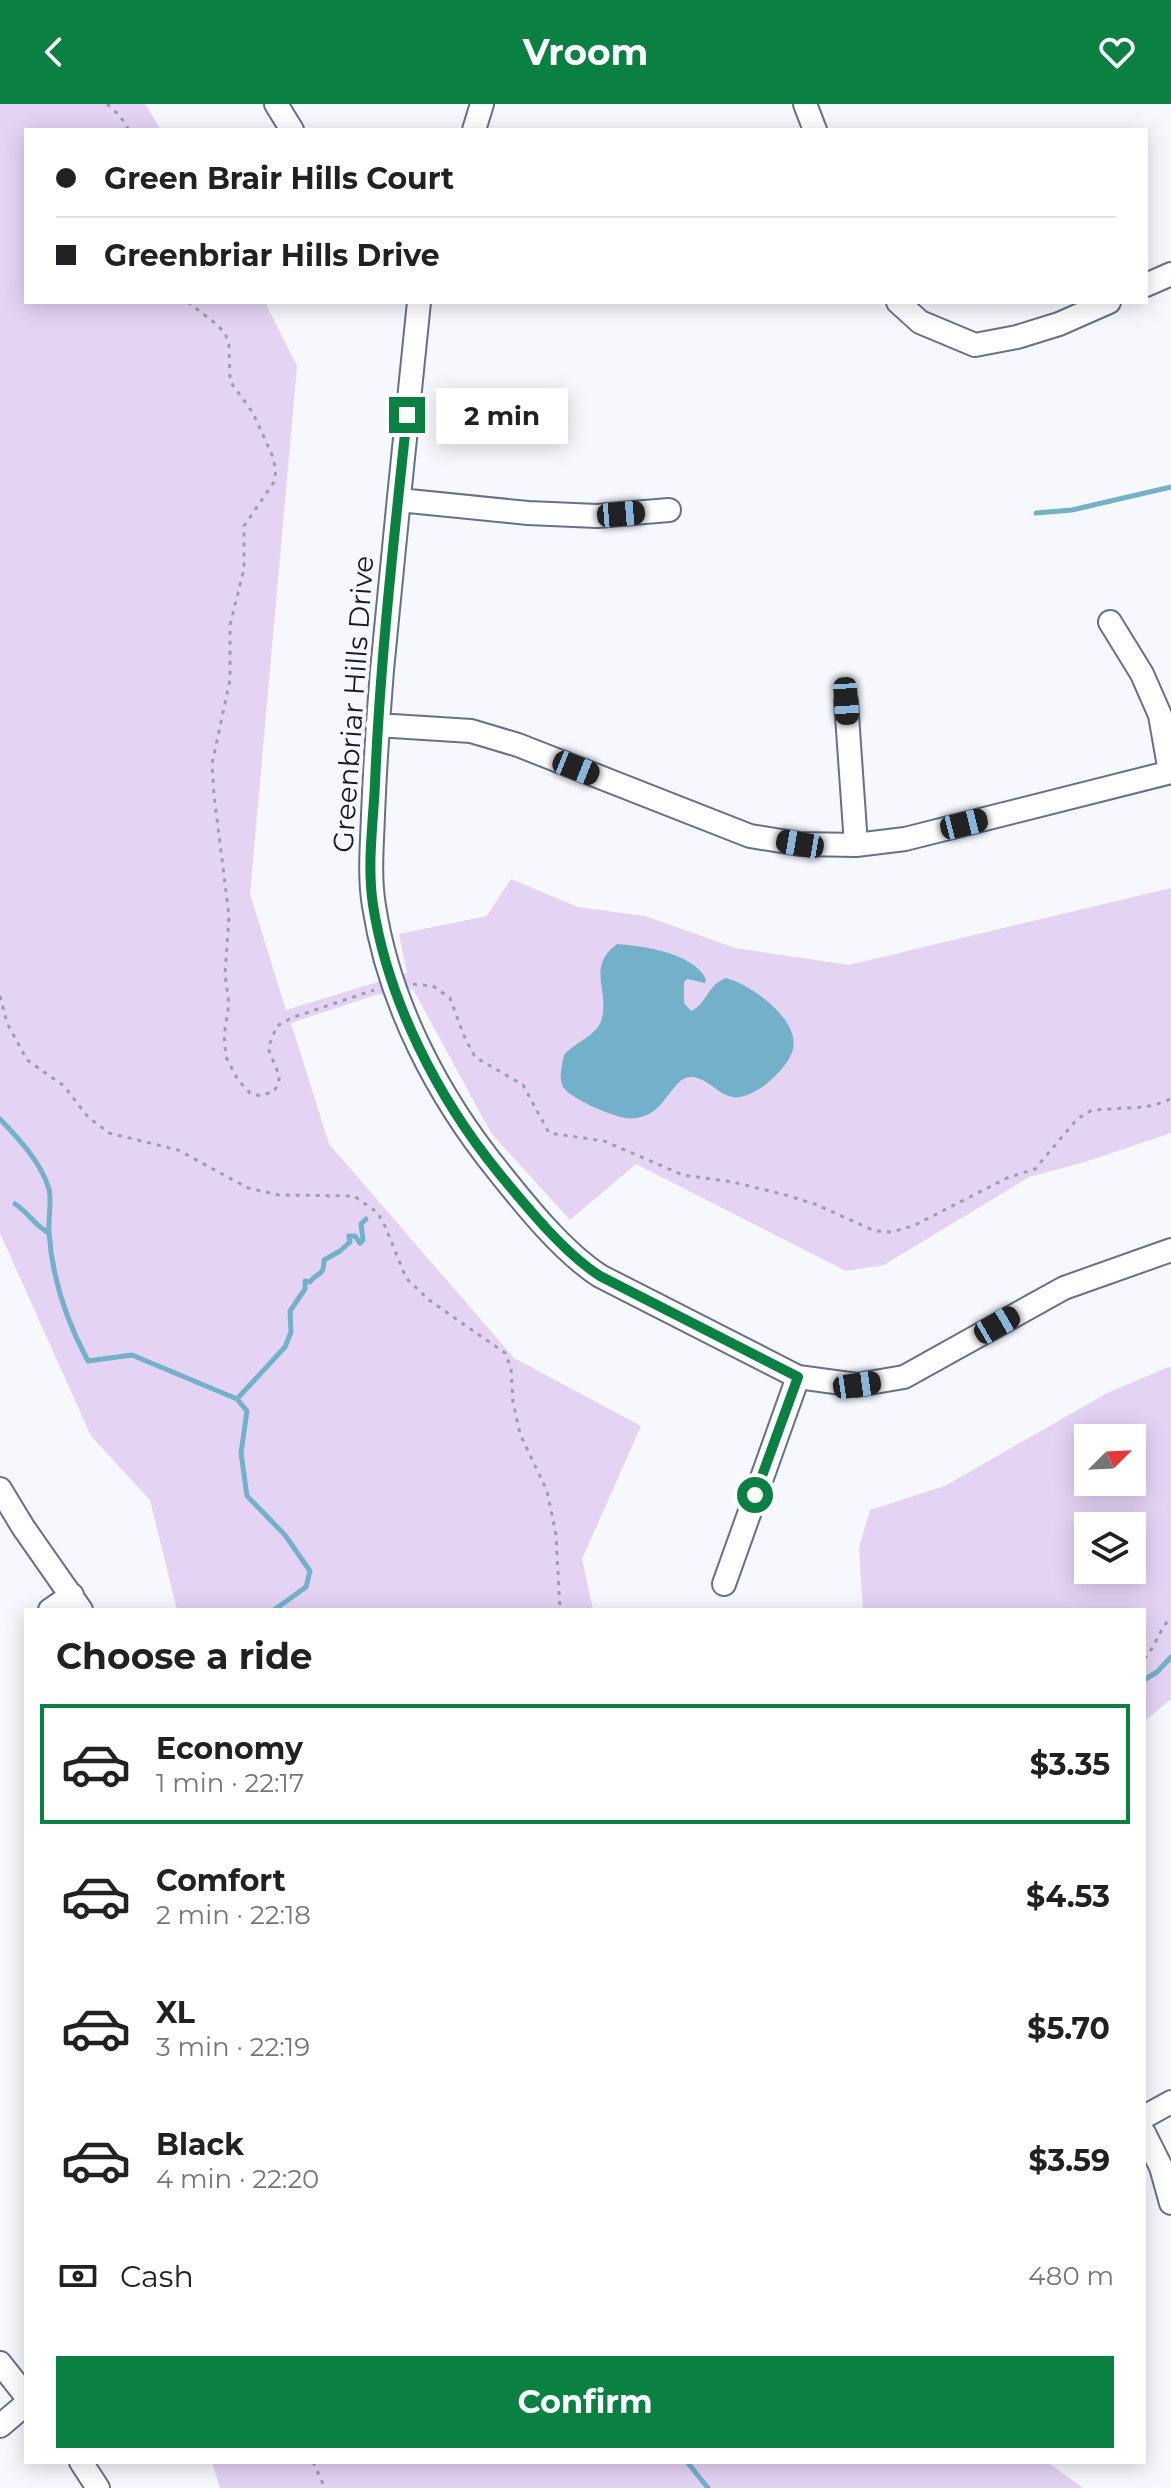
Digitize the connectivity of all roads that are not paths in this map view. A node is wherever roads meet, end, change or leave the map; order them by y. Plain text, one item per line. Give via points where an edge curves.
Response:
1 (276, 104) edge
2 (482, 104) edge
3 (805, 104) edge
4 (291, 128) edge
5 (475, 128) edge
6 (814, 128) edge
7 (1171, 274) edge
8 (1148, 284) edge
9 (419, 304) edge
10 (900, 304) edge
11 (1104, 304) edge
12 (399, 500) junction
13 (669, 510) dead end
14 (1110, 622) dead end
15 (846, 701) dead end
16 (377, 725) junction
17 (1171, 772) edge
18 (856, 845) junction
19 (1171, 1250) edge
20 (798, 1377) junction
21 (0, 1489) edge
22 (724, 1584) dead end
23 (76, 1602) edge
24 (56, 1608) edge
25 (1171, 2102) edge
26 (1146, 2116) edge
27 (1146, 2137) edge
28 (1171, 2203) edge
29 (0, 2363) edge
30 (24, 2393) edge
31 (24, 2406) edge
32 (0, 2426) edge
33 (82, 2464) edge
34 (98, 2488) edge

1 - 4 street
2 - 5 street
3 - 6 street
7 - 8 street
9 - 12 street, Greenbriar Hills Drive
10 - 11 street via 920,322 975,345 1059,324
12 - 13 street via 597,516
12 - 16 street, Greenbriar Hills Drive
14 - 17 street via 1160,715
15 - 18 street
16 - 18 street via 471,731 750,836
16 - 20 street, Greenbriar Hills Drive via 371,875 378,929 418,1045 457,1117 580,1263
17 - 18 street via 905,839
19 - 20 street, Greenbriar Hills Drive via 1064,1288 904,1377 857,1385
20 - 22 street
21 - 23 street
23 - 24 street
25 - 26 street
27 - 28 street
29 - 30 street
31 - 32 street
33 - 34 street

